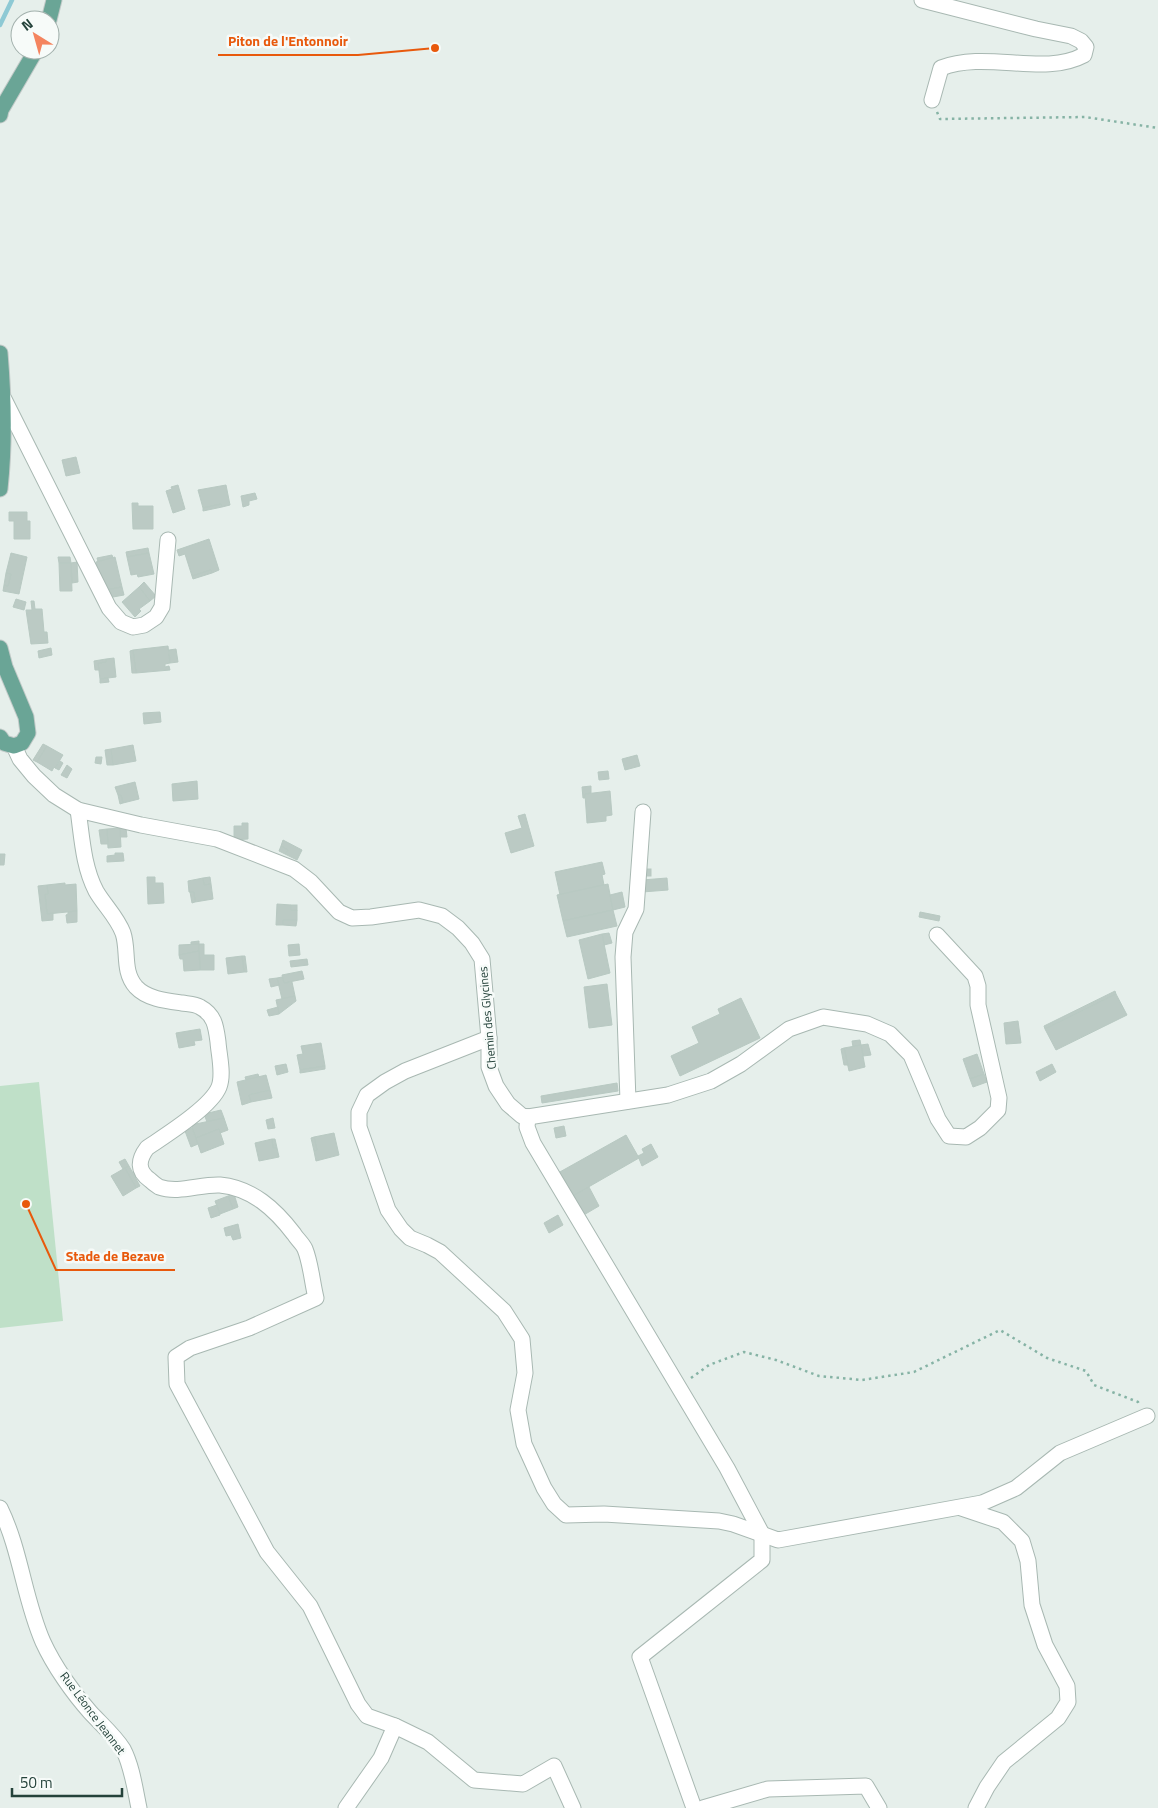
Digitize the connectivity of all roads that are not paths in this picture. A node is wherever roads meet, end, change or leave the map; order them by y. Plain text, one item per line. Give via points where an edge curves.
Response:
1 (922, 0) edge
2 (30, 60) edge
3 (932, 100) road end
4 (0, 115) edge
5 (0, 353) edge
6 (4, 399) junction
7 (0, 489) edge
8 (168, 540) dead end
9 (0, 648) edge
10 (0, 738) edge
11 (14, 746) junction
12 (78, 810) junction
13 (643, 812) dead end
14 (937, 935) dead end
15 (489, 1038) junction
16 (628, 1102) junction
17 (528, 1117) junction
18 (1147, 1416) road end
19 (958, 1507) junction
20 (0, 1508) edge
21 (762, 1534) junction
22 (395, 1726) junction
23 (139, 1808) edge
24 (346, 1808) edge
25 (574, 1808) edge
26 (694, 1808) edge
27 (702, 1808) edge
28 (879, 1808) edge
29 (976, 1808) edge

1 - 3 street via 1071,36 1086,47 1084,55 1056,64 955,63 941,68
2 - 4 main road
5 - 6 main road
6 - 7 main road via 4,459
6 - 8 street via 109,608 121,622 134,627 144,625 156,617 162,607
9 - 11 main road via 26,717 28,733 22,743
10 - 11 main road
11 - 12 street, Chemin des Glycines via 34,776 54,795
12 - 15 street, Chemin des Glycines via 217,839 294,869 339,912 352,918 419,910 442,916 472,943 482,959
12 - 22 street via 90,878 122,932 131,979 137,988 152,997 198,1006 210,1013 216,1025 220,1086 206,1104 147,1148 141,1156 141,1172 158,1186 176,1189 218,1185 256,1196 280,1216 305,1248 316,1298 249,1328 190,1348 176,1357 177,1384 267,1552 310,1606 358,1704 367,1716
13 - 16 street via 636,909 625,932 623,956
14 - 16 street via 975,976 978,1005 999,1098 998,1110 966,1137 949,1136 938,1119 911,1055 890,1034 867,1024 823,1017 789,1029 711,1081 668,1095
15 - 17 street, Chemin des Glycines via 489,1067 496,1086 508,1104
15 - 21 street via 404,1071 367,1095 359,1112 359,1127 388,1210 410,1238 440,1252 504,1311 522,1339 524,1373 518,1410 524,1444 544,1488 566,1515 604,1514 719,1522
16 - 17 street
17 - 21 street via 527,1127 533,1143 680,1386
18 - 19 street via 1060,1453 1016,1488 982,1503
19 - 21 street via 778,1540
19 - 29 street via 1003,1522 1022,1540 1028,1561 1032,1605 1045,1645 1067,1686 1068,1702 1058,1718 1004,1762
20 - 23 street, Rue Léonce Jeannet via 9,1526 22,1580 43,1643 67,1682 123,1750
21 - 26 street via 762,1560 640,1657
22 - 24 street via 381,1758
22 - 25 street via 428,1742 474,1780 523,1784 554,1766
27 - 28 street via 768,1789 866,1786

